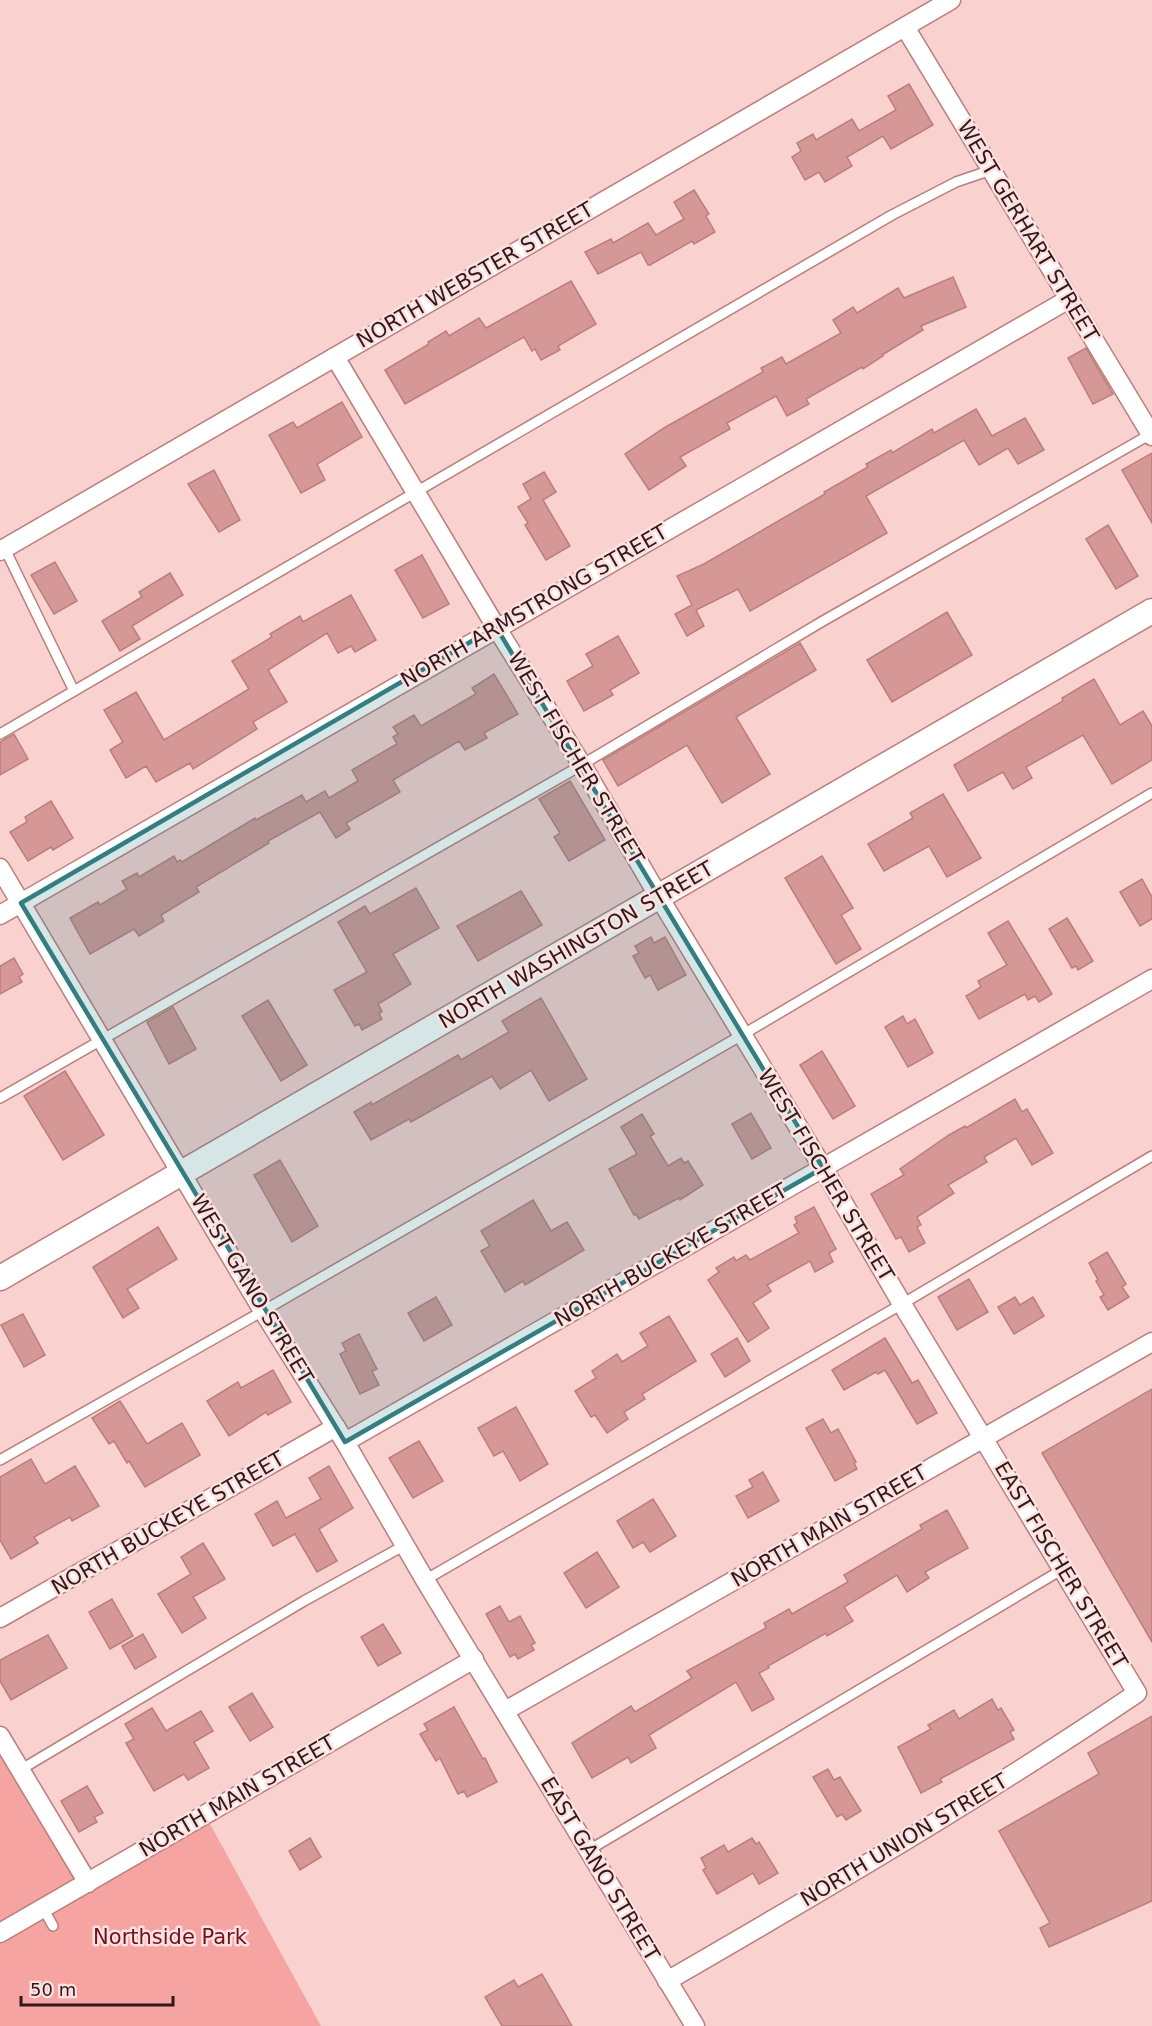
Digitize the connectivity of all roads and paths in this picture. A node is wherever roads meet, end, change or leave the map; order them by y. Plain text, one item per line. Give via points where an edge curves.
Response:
1 (951, 0) edge
2 (905, 27) junction
3 (991, 170) junction
4 (1069, 299) junction
5 (334, 357) junction
6 (1151, 435) edge
7 (417, 494) junction
8 (2, 550) edge
9 (1152, 611) edge
10 (496, 627) junction
11 (74, 691) junction
12 (0, 734) edge
13 (582, 765) junction
14 (1152, 793) edge
15 (0, 868) edge
16 (659, 897) junction
17 (21, 903) junction
18 (0, 915) edge
19 (1152, 979) edge
20 (742, 1035) junction
21 (102, 1039) junction
22 (0, 1098) edge
23 (1152, 1156) edge
24 (823, 1168) junction
25 (183, 1172) junction
26 (0, 1278) edge
27 (902, 1304) junction
28 (263, 1311) junction
29 (1152, 1342) edge
30 (340, 1435) junction
31 (984, 1438) junction
32 (0, 1460) edge
33 (405, 1545) junction
34 (1063, 1569) junction
35 (425, 1580) junction
36 (0, 1618) edge
37 (474, 1659) junction
38 (1137, 1693) joint
39 (505, 1711) junction
40 (0, 1736) edge
41 (20, 1770) junction
42 (589, 1850) junction
43 (88, 1883) junction
44 (43, 1908) junction
45 (53, 1926) dead end
46 (0, 1934) edge
47 (666, 1981) junction
48 (695, 2026) edge

1 - 2 street, NORTH WEBSTER STREET
2 - 3 street, WEST GERHART STREET
2 - 5 street, NORTH WEBSTER STREET
3 - 4 street, WEST GERHART STREET
3 - 7 lane via 956,182 892,215
4 - 6 street, WEST GERHART STREET
4 - 10 street, NORTH ARMSTRONG STREET
5 - 7 street, WEST FISCHER STREET
5 - 8 street, NORTH WEBSTER STREET
6 - 13 lane via 823,621
7 - 10 street, WEST FISCHER STREET
7 - 11 lane
8 - 11 lane
9 - 16 main road, NORTH WASHINGTON STREET
10 - 13 street, WEST FISCHER STREET
10 - 17 street, NORTH ARMSTRONG STREET
11 - 12 lane
13 - 16 street, WEST FISCHER STREET
13 - 21 lane
14 - 20 lane
15 - 17 street, WEST GANO STREET
16 - 20 street, WEST FISCHER STREET
16 - 25 main road, NORTH WASHINGTON STREET
17 - 18 street, NORTH ARMSTRONG STREET
17 - 21 street, WEST GANO STREET
19 - 24 street, NORTH BUCKEYE STREET
20 - 24 street, WEST FISCHER STREET
20 - 28 lane
21 - 22 lane
21 - 25 street, WEST GANO STREET
23 - 27 lane
24 - 27 street, WEST FISCHER STREET
24 - 30 street, NORTH BUCKEYE STREET
25 - 26 main road, NORTH WASHINGTON STREET
25 - 28 street, WEST GANO STREET
27 - 31 street, WEST FISCHER STREET
27 - 35 lane
28 - 30 street, WEST GANO STREET
28 - 32 lane
29 - 31 street, NORTH MAIN STREET
30 - 33 street, WEST GANO STREET
30 - 36 street, NORTH BUCKEYE STREET
31 - 34 street, EAST FISCHER STREET
31 - 39 street, NORTH MAIN STREET
33 - 35 street, WEST GANO STREET
33 - 41 lane
34 - 38 street, EAST FISCHER STREET
34 - 42 lane
35 - 37 street, WEST GANO STREET
37 - 39 street, WEST GANO STREET
37 - 43 street, NORTH MAIN STREET
38 - 47 street, NORTH UNION STREET via 1028,1766
39 - 42 street, EAST GANO STREET
40 - 41 street
41 - 43 street
42 - 47 street, EAST GANO STREET
43 - 44 street, NORTH MAIN STREET
44 - 45 lane
44 - 46 street, NORTH MAIN STREET
47 - 48 street, EAST GANO STREET

